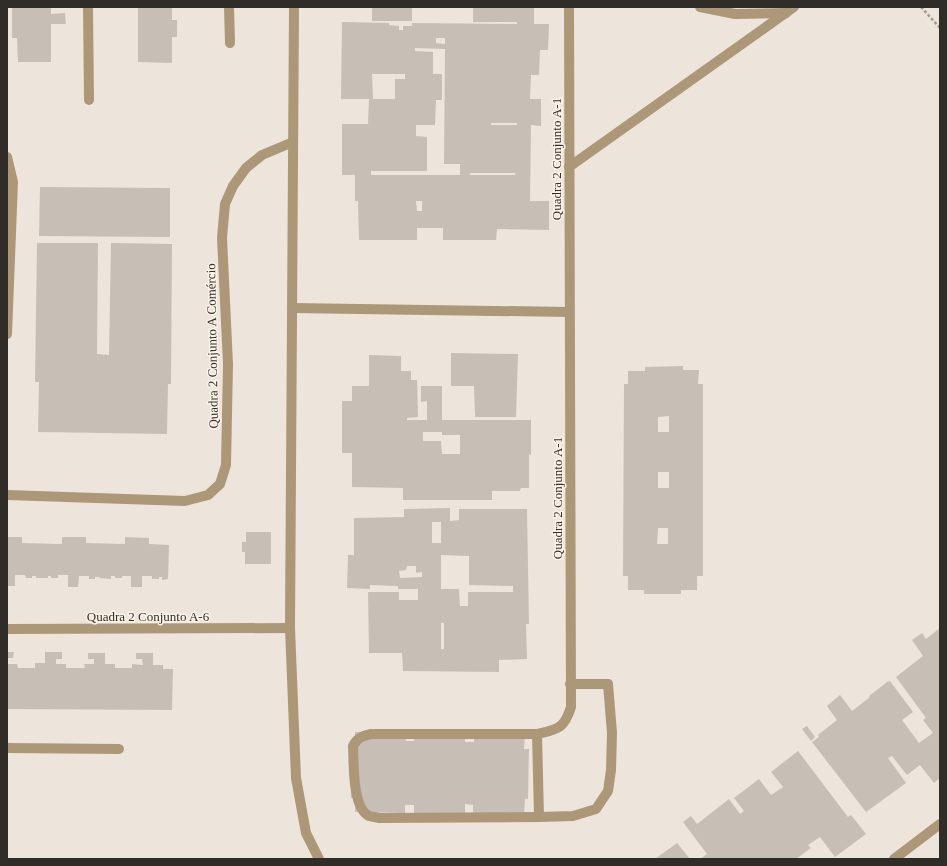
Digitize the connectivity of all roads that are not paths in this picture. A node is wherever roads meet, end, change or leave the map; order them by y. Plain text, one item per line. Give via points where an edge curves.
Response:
1 (88, 7) edge
2 (229, 7) edge
3 (294, 7) edge
4 (568, 7) edge
5 (700, 7) edge
6 (790, 10) edge
7 (230, 43) dead end
8 (88, 100) dead end
9 (293, 142) junction
10 (7, 157) edge
11 (569, 167) junction
12 (292, 308) junction
13 (569, 312) junction
14 (7, 313) edge
15 (7, 334) edge
16 (7, 495) edge
17 (290, 628) junction
18 (7, 629) edge
19 (570, 684) junction
20 (537, 734) junction
21 (7, 748) edge
22 (119, 749) dead end
23 (539, 817) junction
24 (940, 824) edge
25 (319, 859) edge
26 (894, 859) edge

1 - 8 street
2 - 7 street
3 - 9 street
4 - 11 street, Quadra 2 Conjunto A-1
5 - 6 street via 735,14
6 - 11 street
9 - 12 street
9 - 16 street, Quadra 2 Conjunto A Comércio via 262,155 246,168 233,186 225,204 222,238 228,364 226,465 220,484 208,495 185,501
10 - 14 street via 13,182
11 - 13 street, Quadra 2 Conjunto A-1
12 - 13 street
12 - 17 street
13 - 19 street, Quadra 2 Conjunto A-1
14 - 15 street
17 - 18 street, Quadra 2 Conjunto A-6
17 - 25 street via 296,778 306,832
19 - 20 street, Quadra 2 Conjunto A-1 via 571,707 566,721 556,730
19 - 23 street via 608,684 612,733 608,791 596,809 573,816
20 - 23 street
20 - 23 street, Quadra 2 Conjunto A-1 via 371,734 362,735 356,739 353,746 357,797 361,808 369,816
21 - 22 street
24 - 26 street

